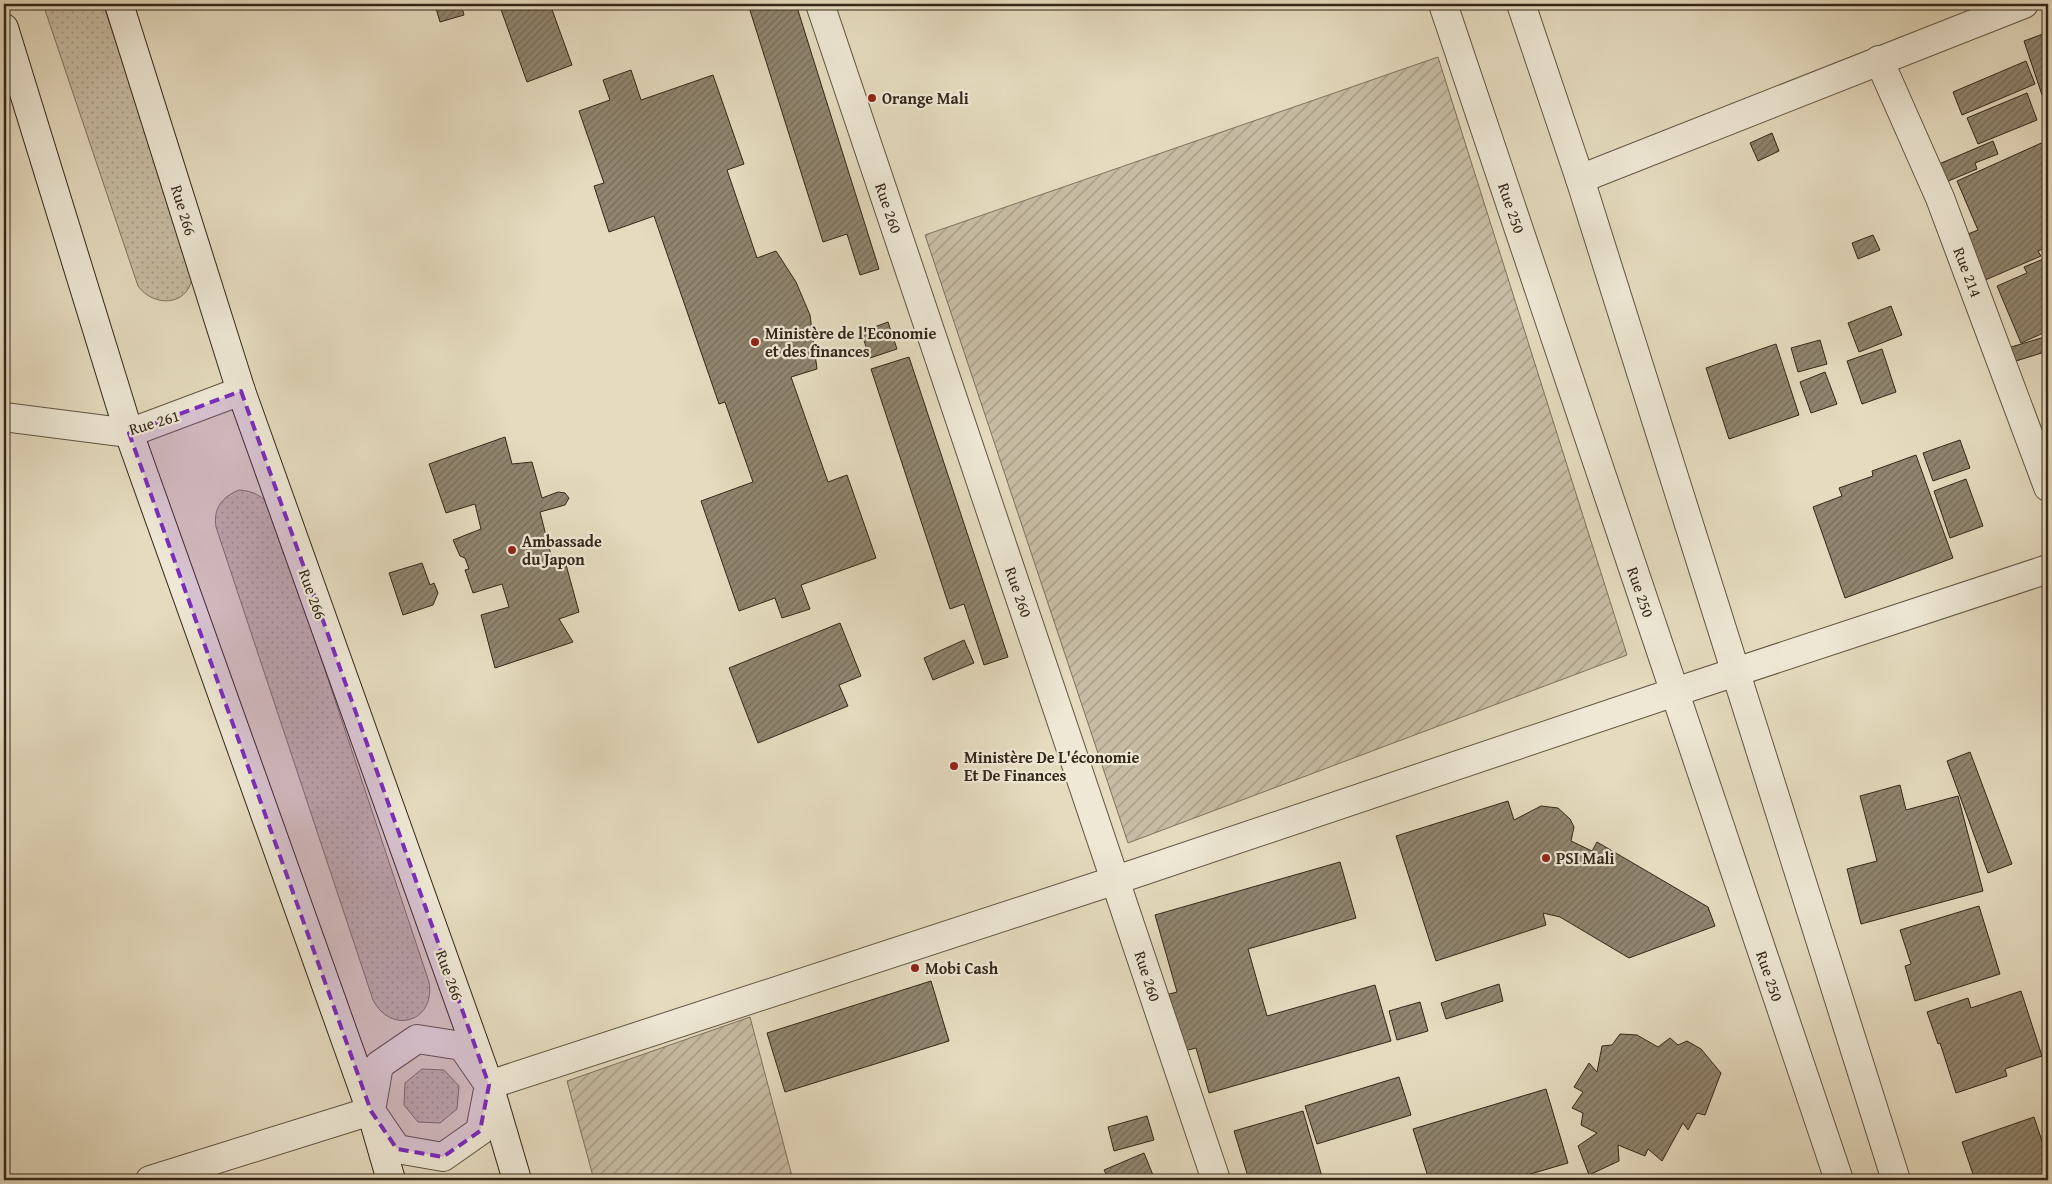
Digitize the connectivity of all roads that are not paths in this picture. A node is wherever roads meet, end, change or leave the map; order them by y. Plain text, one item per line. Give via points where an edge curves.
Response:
1 (119, 4) edge
2 (820, 4) edge
3 (1443, 4) edge
4 (1521, 4) edge
5 (2024, 4) edge
6 (4, 28) edge
7 (1879, 60) junction
8 (1580, 179) junction
9 (241, 391) junction
10 (4, 417) edge
11 (129, 433) junction
12 (2048, 487) edge
13 (2048, 569) edge
14 (1736, 672) junction
15 (1675, 692) junction
16 (1116, 880) junction
17 (489, 1085) junction
18 (371, 1111) junction
19 (150, 1180) edge
20 (391, 1180) edge
21 (516, 1180) edge
22 (1216, 1180) edge
23 (1839, 1180) edge
24 (1896, 1180) edge

1 - 9 street, Rue 266
2 - 16 street, Rue 260
3 - 15 street, Rue 250
4 - 8 street
5 - 7 street
6 - 11 street
7 - 8 street
7 - 12 street, Rue 214 via 1940,198
8 - 14 street
9 - 11 street, Rue 261
9 - 17 street, Rue 266
10 - 11 street, Rue 261
11 - 18 street
13 - 14 street
14 - 15 street
14 - 24 street
15 - 16 street
15 - 23 street, Rue 250
16 - 17 street
16 - 22 street, Rue 260
17 - 18 street via 480,1130 443,1157 397,1149
17 - 18 street via 462,1046 417,1039 379,1065
17 - 21 street, Rue 266
18 - 19 street
18 - 20 street

